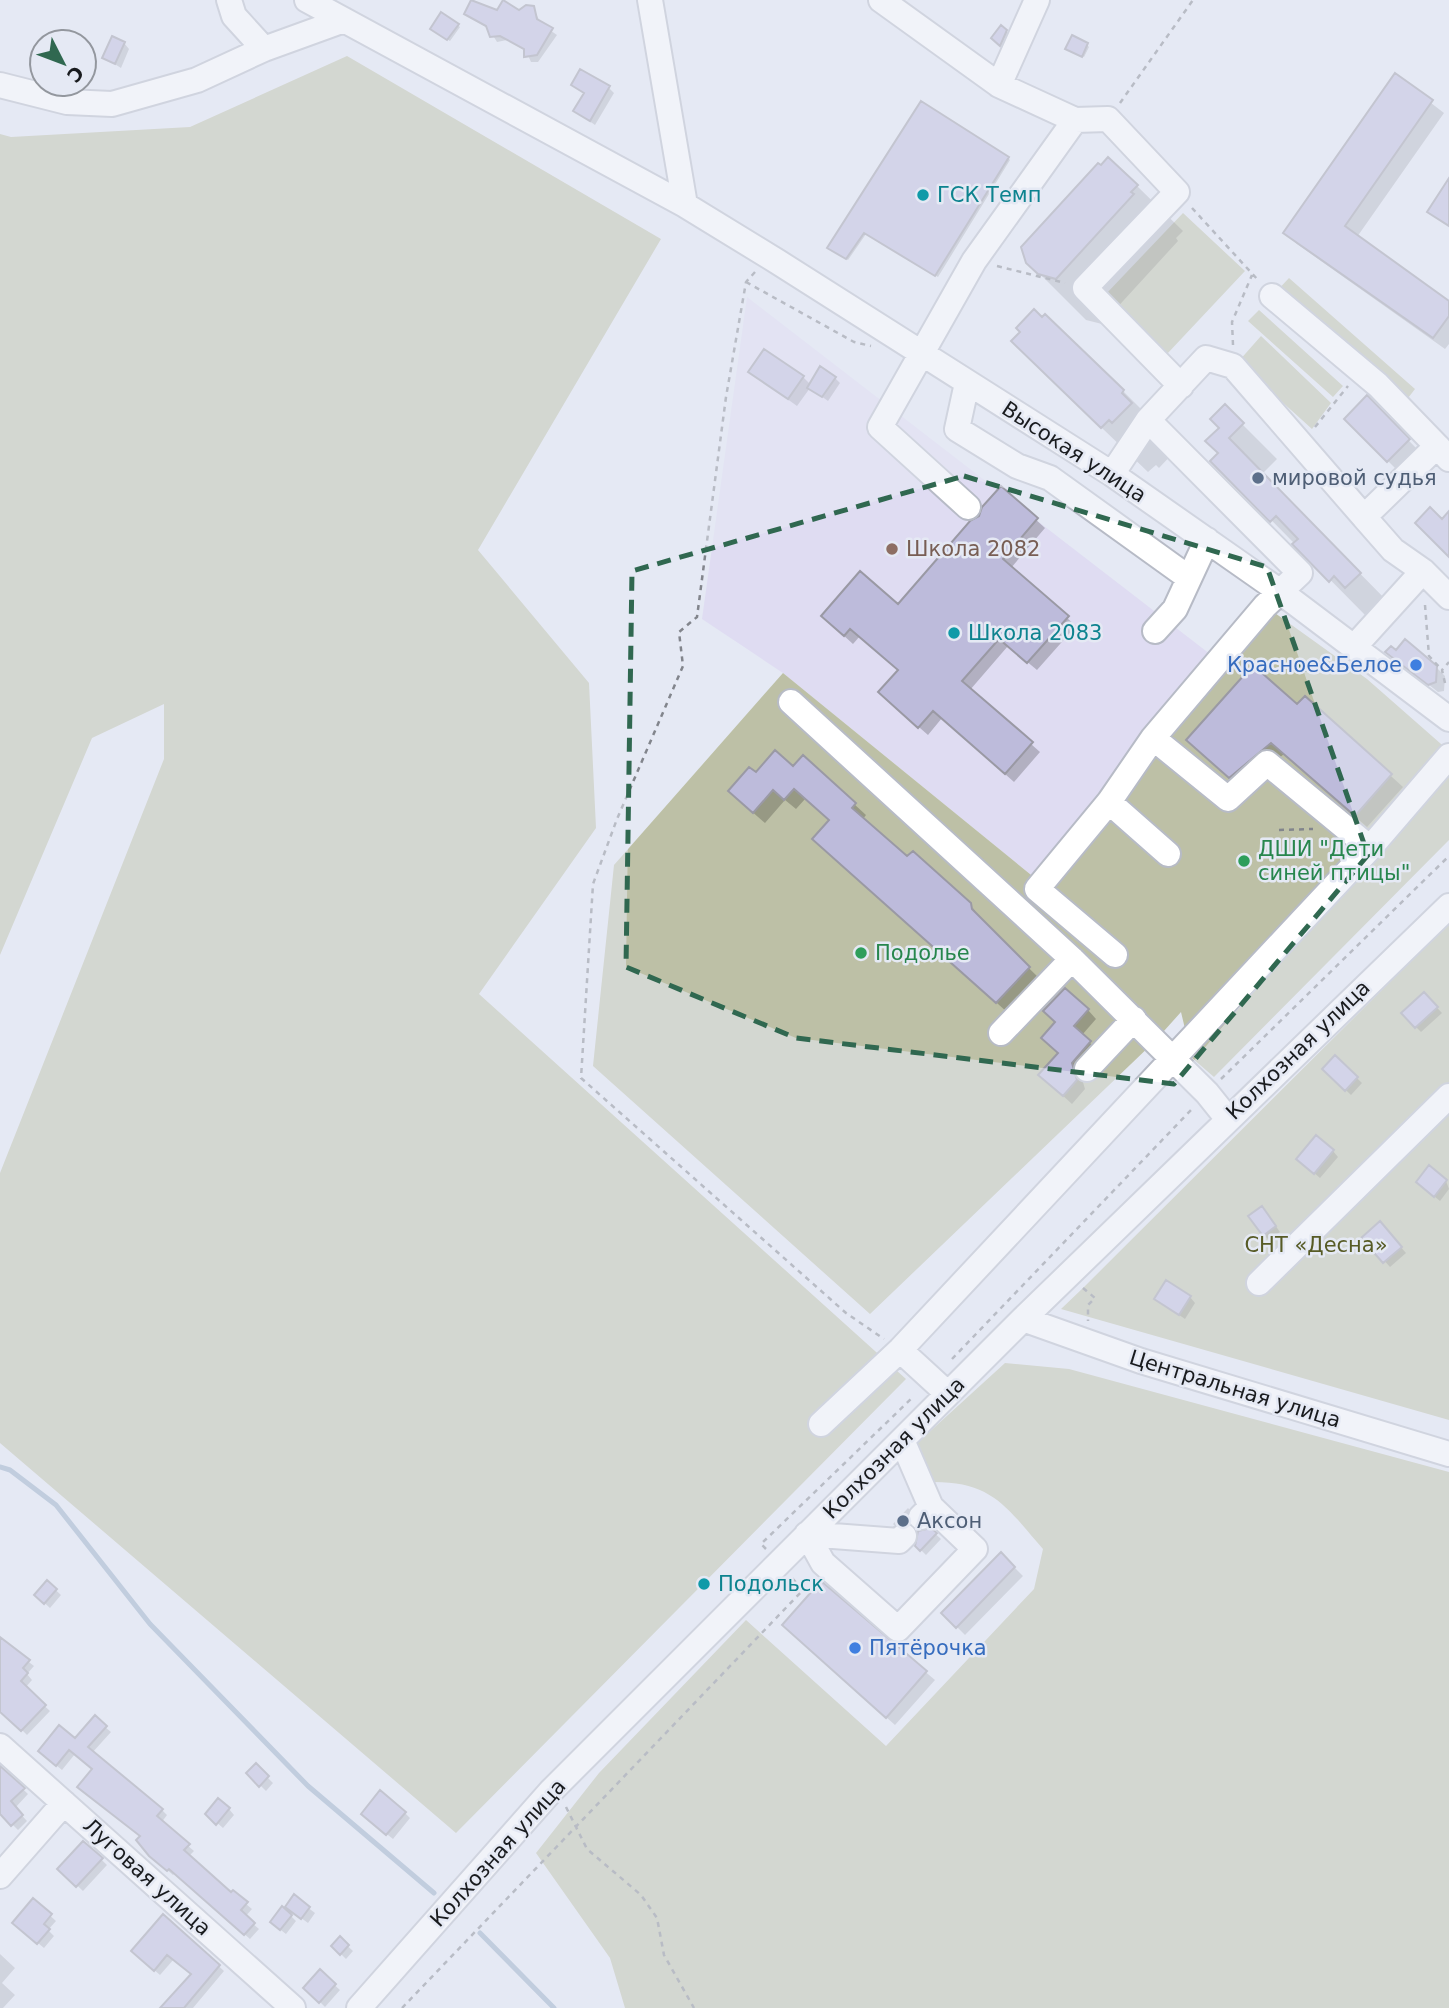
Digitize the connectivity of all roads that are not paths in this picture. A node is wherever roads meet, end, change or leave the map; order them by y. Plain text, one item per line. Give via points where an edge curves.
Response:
1 (229, 0) edge
2 (307, 0) edge
3 (650, 0) edge
4 (881, 0) edge
5 (1037, 0) edge
6 (344, 20) junction
7 (264, 49) junction
8 (0, 85) edge
9 (999, 85) junction
10 (1075, 120) junction
11 (685, 205) junction
12 (1272, 296) road end
13 (923, 354) junction
14 (967, 383) junction
15 (1181, 386) junction
16 (1148, 419) junction
17 (1443, 453) edge
18 (1112, 474) junction
19 (968, 507) dead end
20 (1364, 517) junction
21 (1207, 540) junction
22 (1423, 570) junction
23 (1189, 578) junction
24 (1282, 593) junction
25 (1449, 597) edge
26 (1155, 631) dead end
27 (1353, 647) junction
28 (791, 702) dead end
29 (1449, 719) edge
30 (1153, 738) junction
31 (1449, 756) edge
32 (1110, 802) junction
33 (1370, 848) junction
34 (1168, 854) dead end
35 (1449, 906) edge
36 (1115, 955) dead end
37 (1072, 959) junction
38 (1135, 1019) junction
39 (1002, 1033) dead end
40 (1171, 1057) junction
41 (1087, 1069) dead end
42 (1449, 1096) edge
43 (1227, 1118) junction
44 (1259, 1283) dead end
45 (1023, 1319) junction
46 (900, 1350) junction
47 (948, 1394) junction
48 (821, 1424) dead end
49 (902, 1440) junction
50 (1449, 1454) edge
51 (807, 1534) junction
52 (904, 1536) dead end
53 (0, 1746) edge
54 (64, 1803) junction
55 (0, 1876) edge
56 (293, 2008) edge
57 (359, 2008) edge

1 - 7 street via 234,16
2 - 6 street, Высокая улица
3 - 11 street
4 - 9 street
5 - 9 street
6 - 7 street
6 - 11 street, Высокая улица
7 - 8 street via 197,80 112,104 67,103
9 - 10 street
10 - 13 street via 974,261
10 - 15 street via 1108,119 1177,192 1085,288
11 - 13 street, Высокая улица
12 - 17 street via 1362,371
13 - 14 street, Высокая улица
13 - 19 street via 880,427
14 - 18 street, Высокая улица
14 - 23 street via 957,429 1017,466 1050,478
15 - 16 street
15 - 20 street via 1206,358 1234,366
16 - 18 street
16 - 24 street via 1300,573
17 - 20 street
18 - 21 street, Высокая улица
20 - 22 street via 1393,550
21 - 23 street
21 - 24 street, Высокая улица
22 - 25 street
22 - 27 street
23 - 26 street via 1175,609
24 - 27 street, Высокая улица
24 - 30 street
27 - 29 street, Высокая улица
28 - 37 street
30 - 32 street
30 - 33 street via 1228,799 1266,764
31 - 33 street
32 - 34 street
32 - 36 street via 1037,889
33 - 40 street
35 - 43 street, Колхозная улица
37 - 38 street
37 - 39 street
38 - 40 street
38 - 41 street
40 - 43 street
40 - 46 street
42 - 44 street
43 - 45 street, Колхозная улица
45 - 47 street, Колхозная улица
45 - 50 street, Центральная улица via 1141,1361
46 - 47 street
46 - 48 street
47 - 49 street, Колхозная улица
49 - 51 street, Колхозная улица
49 - 51 street via 926,1512 975,1549 898,1629 823,1563
51 - 52 street via 899,1541
51 - 57 street, Колхозная улица via 551,1791
53 - 54 street, Луговая улица
54 - 55 street
54 - 56 street, Луговая улица

